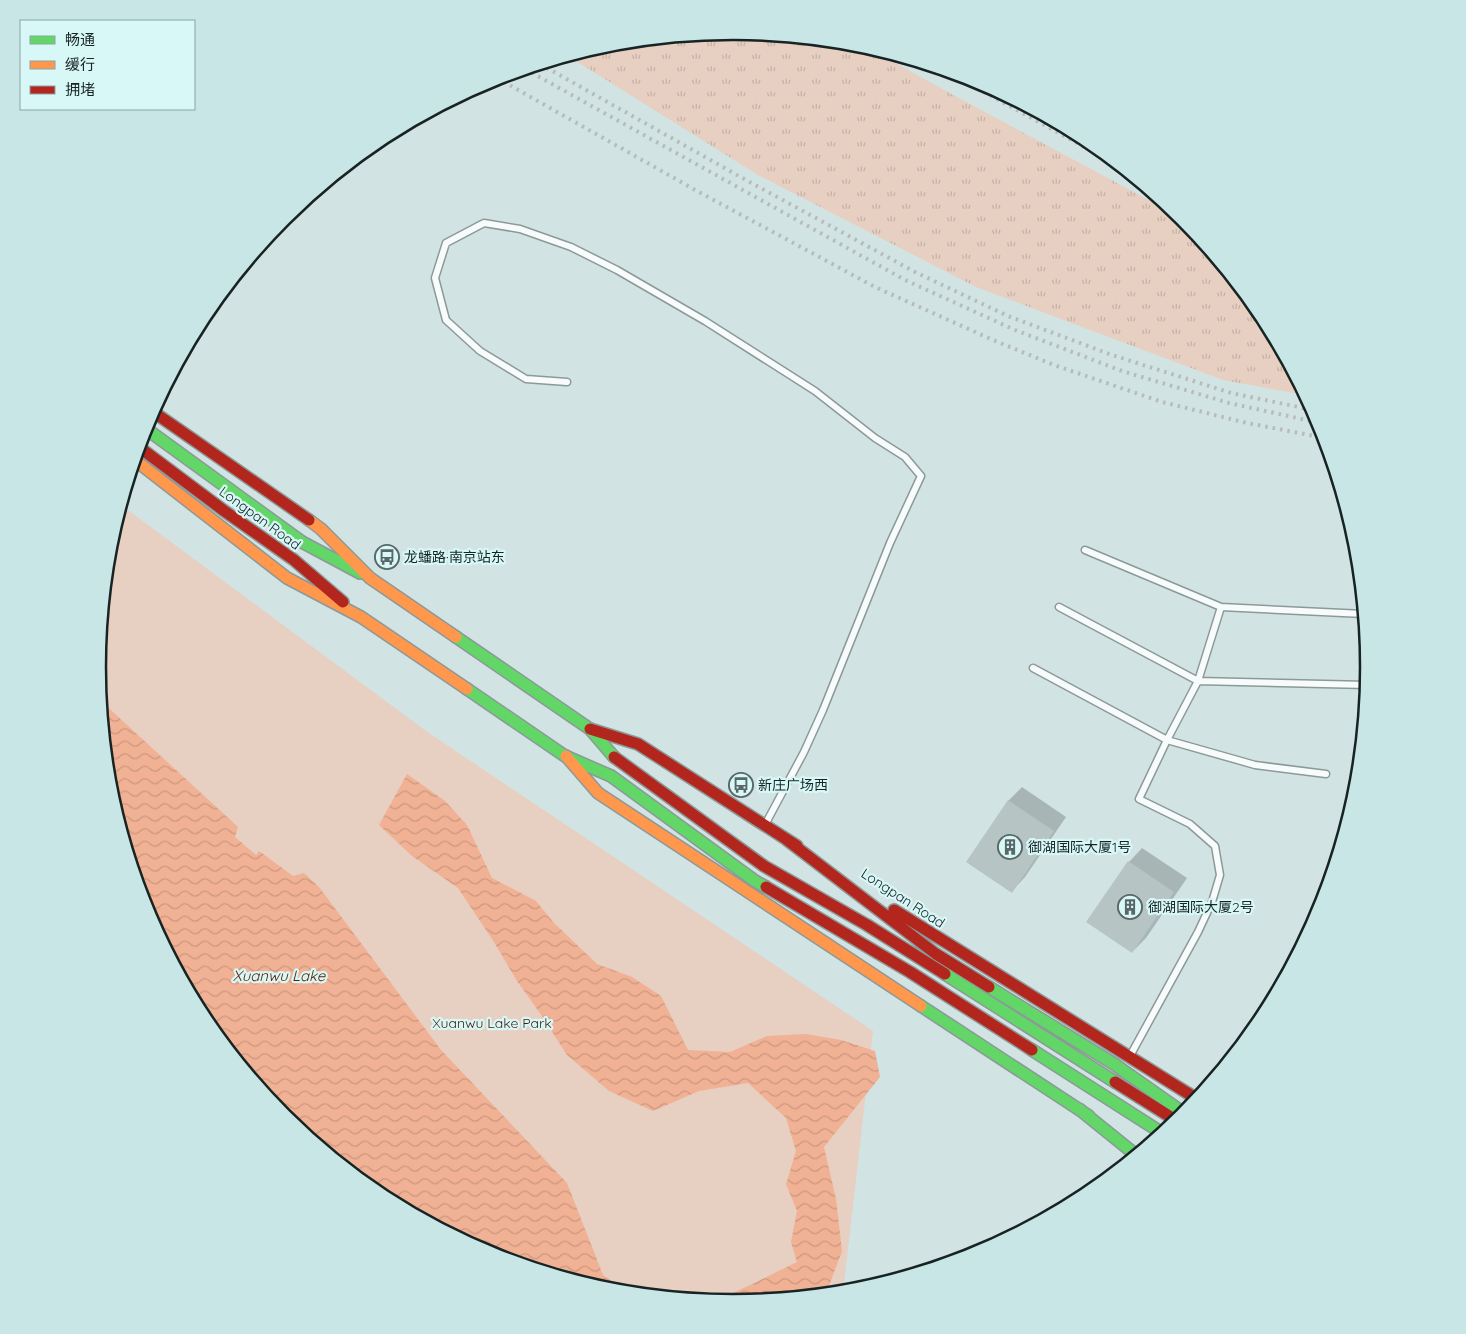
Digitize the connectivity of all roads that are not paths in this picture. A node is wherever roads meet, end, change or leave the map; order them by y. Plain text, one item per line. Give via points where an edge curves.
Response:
1 (567, 382) dead end
2 (159, 416) edge
3 (151, 433) edge
4 (144, 451) edge
5 (139, 464) edge
6 (1086, 550) dead end
7 (370, 578) junction
8 (1059, 607) dead end
9 (1221, 607) junction
10 (1358, 614) edge
11 (361, 617) junction
12 (1033, 668) dead end
13 (1198, 681) junction
14 (1360, 685) edge
15 (590, 729) junction
16 (1167, 740) junction
17 (565, 756) junction
18 (1326, 774) dead end
19 (765, 826) junction
20 (787, 840) junction
21 (1129, 1057) junction
22 (1190, 1095) edge
23 (1079, 1109) junction
24 (1177, 1109) edge
25 (1169, 1116) edge
26 (1156, 1129) edge
27 (1136, 1146) edge
28 (1131, 1151) edge

1 - 19 lane via 526,379 480,351 446,320 435,278 446,243 484,223 520,229 571,247 705,321 815,391 905,457 921,476 890,543 823,710
2 - 7 main road, Longpan Road via 321,530
3 - 7 main road, Longpan Road via 302,542
4 - 11 main road, Longpan Road via 294,560
5 - 11 main road, Longpan Road via 287,578
6 - 9 lane
7 - 15 main road, Longpan Road
8 - 13 lane
9 - 10 lane
9 - 13 lane
11 - 17 main road, Longpan Road
12 - 16 lane
13 - 14 lane
13 - 16 lane
15 - 19 main road, Longpan Road via 638,744
15 - 25 main road, Longpan Road via 616,760 764,866 867,925
16 - 18 lane via 1255,765
16 - 21 lane via 1139,799 1190,824 1215,846 1220,875 1198,932
17 - 23 main road, Longpan Road via 598,793
17 - 26 main road, Longpan Road via 611,776 755,881 910,972
19 - 20 main road, Longpan Road
20 - 21 main road, Longpan Road
20 - 24 main road via 936,954 1114,1064
21 - 22 main road, Longpan Road
23 - 27 main road, Longpan Road
23 - 28 main road

